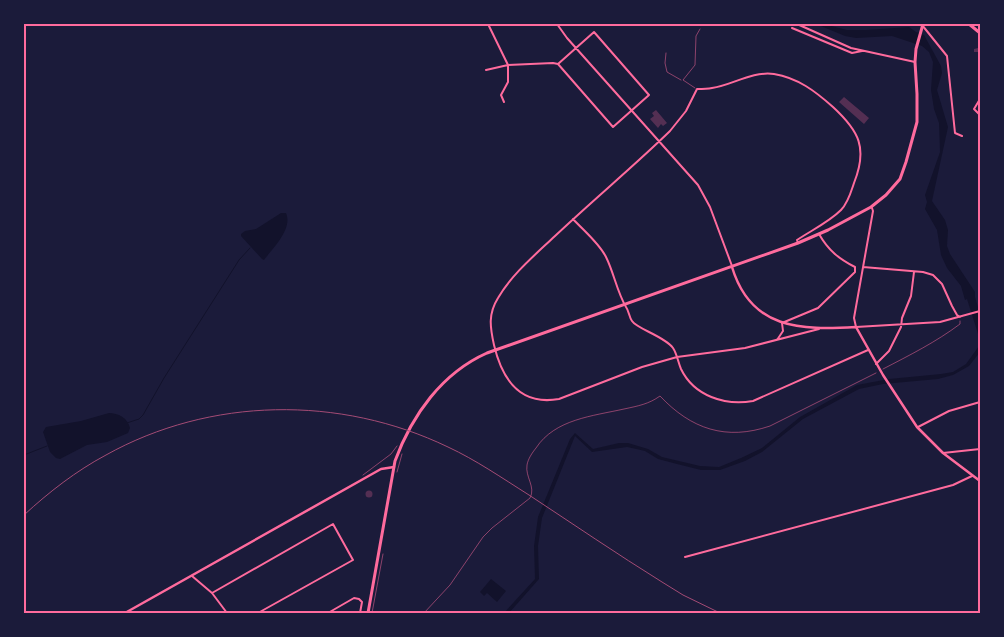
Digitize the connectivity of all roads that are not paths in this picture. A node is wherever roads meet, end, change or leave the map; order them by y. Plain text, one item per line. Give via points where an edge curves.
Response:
1 (488, 24) edge
2 (557, 24) edge
3 (797, 24) edge
4 (969, 24) edge
5 (923, 25) edge
6 (792, 28) dead end
7 (700, 29) dead end
8 (980, 33) edge
9 (576, 48) junction
10 (864, 50) junction
11 (666, 53) dead end
12 (915, 62) junction
13 (558, 64) junction
14 (508, 65) junction
15 (486, 70) dead end
16 (683, 80) junction
17 (696, 89) junction
18 (980, 99) edge
19 (504, 102) dead end
20 (631, 111) junction
21 (980, 115) edge
22 (962, 136) dead end
23 (659, 142) junction
24 (871, 207) junction
25 (573, 219) junction
26 (819, 234) junction
27 (798, 243) junction
28 (732, 266) junction
29 (863, 267) junction
30 (914, 272) junction
31 (624, 304) junction
32 (980, 310) edge
33 (961, 317) junction
34 (782, 323) junction
35 (902, 324) junction
36 (856, 327) junction
37 (819, 329) junction
38 (777, 340) junction
39 (495, 350) junction
40 (868, 350) junction
41 (677, 357) junction
42 (876, 364) junction
43 (980, 402) edge
44 (917, 427) junction
45 (980, 449) edge
46 (943, 453) junction
47 (394, 467) junction
48 (972, 476) junction
49 (980, 481) edge
50 (685, 556) dead end
51 (192, 576) junction
52 (212, 593) junction
53 (125, 613) edge
54 (227, 613) edge
55 (258, 613) edge
56 (328, 613) edge
57 (360, 613) edge
58 (368, 613) edge

1 - 14 street
2 - 9 street
3 - 10 street via 851,48
4 - 8 main road
5 - 12 main road
5 - 22 street via 947,56 955,134
6 - 10 street via 852,53
7 - 16 lane via 696,36 695,65
9 - 13 street
9 - 20 street
9 - 20 street via 594,32 649,95
10 - 12 street
11 - 16 lane via 667,72
12 - 24 main road via 917,122 906,162 896,184
13 - 14 street
13 - 20 street via 613,127
14 - 15 street
14 - 19 street via 508,82 501,95
16 - 17 lane
17 - 23 street via 686,111
17 - 27 street via 713,88 762,74 787,77 816,92 848,122 862,149 859,172 847,202 834,216 797,240
18 - 21 street via 974,109
20 - 23 street
23 - 25 street
23 - 28 street via 705,196
24 - 26 main road
24 - 29 street via 873,212
25 - 31 street via 604,253
25 - 39 street via 506,287 494,305 489,322
26 - 27 main road
26 - 34 street via 834,255 855,266 854,272 818,308
27 - 28 main road
28 - 31 main road
28 - 34 street via 741,288 754,305
29 - 30 street
29 - 36 street via 854,318
30 - 33 street via 929,273 939,279
30 - 35 street
31 - 39 main road
31 - 41 street via 632,323 667,341
32 - 33 street
33 - 35 street
34 - 37 street
34 - 38 street via 783,331
35 - 36 street
35 - 42 street via 888,351
36 - 37 street
36 - 40 street
37 - 38 street
38 - 41 street via 745,348
39 - 41 street via 505,376 514,386 529,397 545,401 559,400 642,367
39 - 47 main road via 471,360 447,378 429,398 404,440
40 - 41 street via 742,403 716,400 706,394 685,376
40 - 42 street
42 - 44 street
43 - 44 street via 949,411
44 - 46 street
45 - 46 street
46 - 48 street
47 - 51 street via 382,469
47 - 58 main road
48 - 49 street
48 - 50 street via 953,486
51 - 52 street
51 - 53 street
52 - 54 street
52 - 55 street via 334,524 353,560
56 - 57 street via 354,598 362,602

